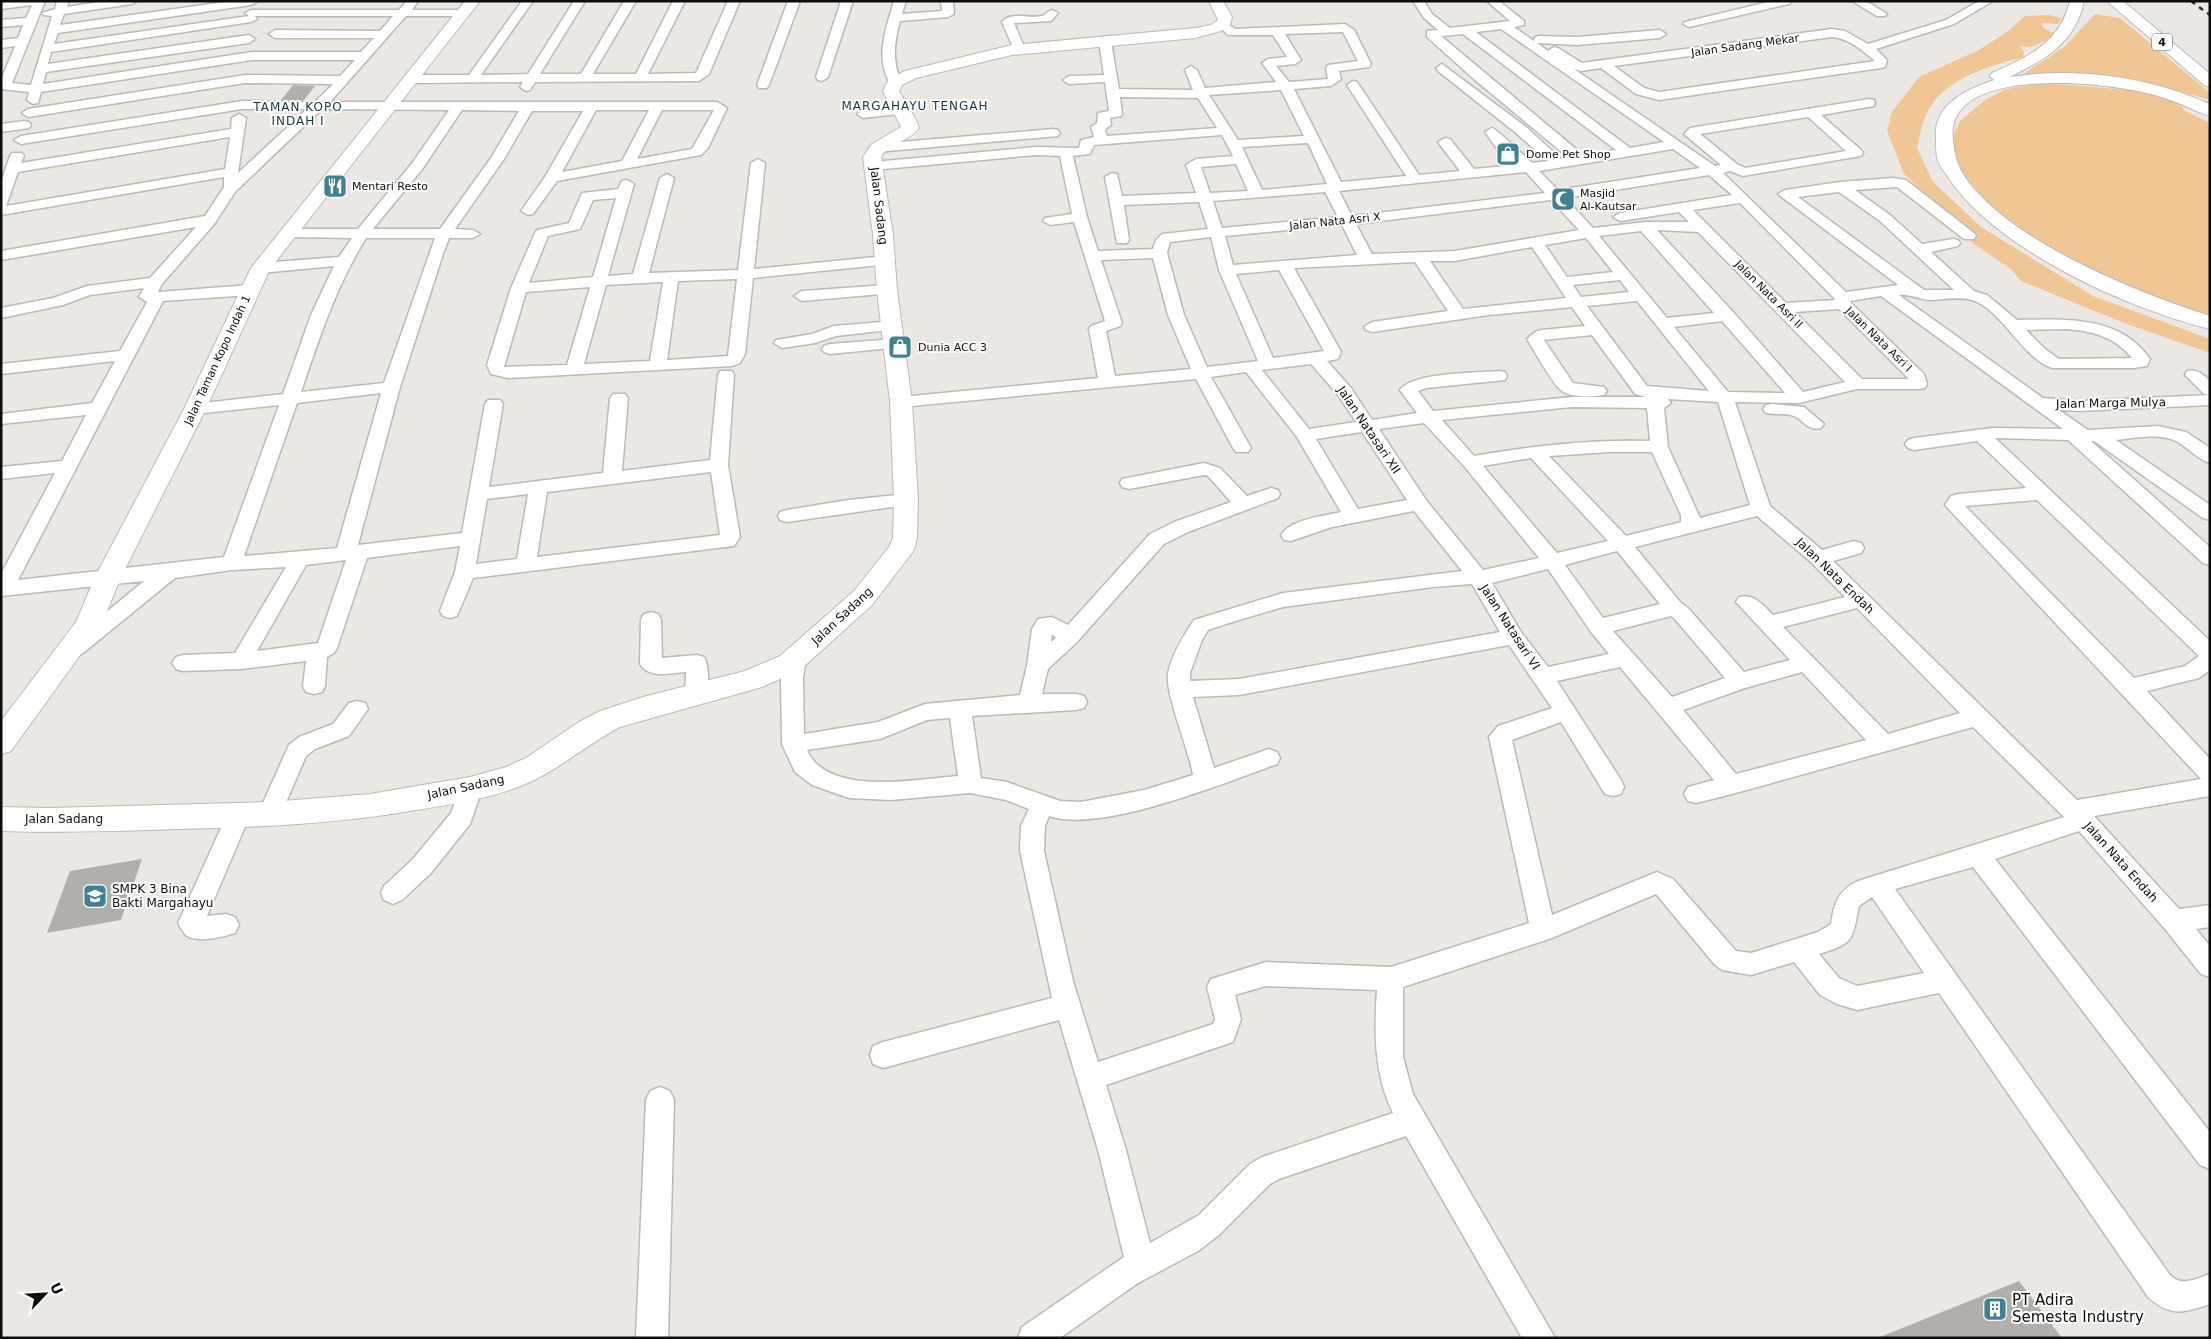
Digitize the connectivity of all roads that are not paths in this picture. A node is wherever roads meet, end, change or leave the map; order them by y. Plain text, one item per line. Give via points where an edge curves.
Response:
1 (37, 1) edge
2 (132, 1) edge
3 (413, 1) edge
4 (528, 1) edge
5 (580, 1) edge
6 (630, 1) edge
7 (679, 1) edge
8 (734, 1) edge
9 (794, 1) edge
10 (847, 1) edge
11 (900, 1) edge
12 (947, 1) edge
13 (1216, 1) edge
14 (1418, 1) edge
15 (1492, 1) edge
16 (1748, 1) edge
17 (1857, 1) edge
18 (1988, 1) edge
19 (2077, 1) edge
20 (2114, 1) edge
21 (2137, 1) edge
22 (1786, 2) edge
23 (1, 6) edge
24 (61, 6) edge
25 (469, 7) edge
26 (251, 9) edge
27 (296, 12) junction
28 (1732, 12) junction
29 (404, 13) junction
30 (1052, 13) dead end
31 (1880, 14) dead end
32 (32, 18) junction
33 (896, 18) junction
34 (1, 24) edge
35 (1224, 24) junction
36 (1689, 24) dead end
37 (1503, 25) junction
38 (52, 30) junction
39 (1466, 30) junction
40 (2172, 30) dead end
41 (1277, 31) junction
42 (1448, 32) junction
43 (275, 34) junction
44 (1660, 34) dead end
45 (384, 35) junction
46 (249, 39) junction
47 (23, 41) junction
48 (1105, 42) junction
49 (1, 44) edge
50 (1527, 44) junction
51 (1867, 48) junction
52 (46, 49) junction
53 (1019, 49) junction
54 (1554, 51) dead end
55 (1496, 53) junction
56 (366, 56) junction
57 (250, 57) junction
58 (16, 63) junction
59 (1603, 64) junction
60 (1, 65) edge
61 (1442, 68) dead end
62 (40, 69) junction
63 (1191, 70) dead end
64 (1522, 72) junction
65 (1480, 77) junction
66 (532, 78) junction
67 (639, 78) junction
68 (822, 78) dead end
69 (245, 79) junction
70 (412, 79) junction
71 (472, 79) junction
72 (584, 79) junction
73 (344, 80) junction
74 (1069, 80) dead end
75 (895, 82) junction
76 (2210, 82) edge
77 (763, 85) dead end
78 (1353, 85) dead end
79 (1285, 86) junction
80 (3, 87) edge
81 (1111, 87) junction
82 (37, 89) junction
83 (1079, 92) dead end
84 (1202, 93) junction
85 (1869, 103) dead end
86 (242, 105) junction
87 (592, 106) junction
88 (318, 107) junction
89 (388, 107) junction
90 (458, 107) junction
91 (520, 107) junction
92 (657, 107) junction
93 (902, 110) junction
94 (2210, 111) edge
95 (1812, 113) junction
96 (863, 114) dead end
97 (26, 119) junction
98 (1, 128) edge
99 (1226, 131) junction
100 (237, 132) junction
101 (1492, 132) dead end
102 (1053, 133) dead end
103 (1313, 139) junction
104 (21, 140) junction
105 (1101, 140) junction
106 (1445, 142) dead end
107 (1234, 144) junction
108 (1673, 145) junction
109 (1066, 153) junction
110 (1628, 153) junction
111 (875, 157) junction
112 (1241, 160) junction
113 (1580, 160) junction
114 (758, 163) dead end
115 (1558, 164) junction
116 (627, 165) junction
117 (1732, 167) junction
118 (13, 168) junction
119 (1528, 168) junction
120 (1712, 170) junction
121 (231, 172) junction
122 (1470, 174) junction
123 (1112, 177) dead end
124 (552, 178) junction
125 (667, 178) dead end
126 (1415, 179) junction
127 (1840, 186) junction
128 (1333, 188) junction
129 (230, 189) junction
130 (1257, 195) junction
131 (1553, 196) junction
132 (1743, 198) junction
133 (1206, 199) junction
134 (1116, 202) junction
135 (1, 203) edge
136 (1681, 206) junction
137 (1, 211) edge
138 (528, 211) dead end
139 (1080, 217) junction
140 (210, 220) junction
141 (1345, 220) junction
142 (1050, 221) dead end
143 (1645, 226) junction
144 (1586, 228) junction
145 (1704, 228) junction
146 (287, 233) junction
147 (362, 233) junction
148 (1218, 233) junction
149 (444, 234) junction
150 (473, 234) dead end
151 (1969, 236) dead end
152 (1122, 240) dead end
153 (1536, 243) junction
154 (1954, 243) dead end
155 (1920, 249) junction
156 (1159, 253) junction
157 (1, 256) edge
158 (1093, 256) junction
159 (1420, 258) junction
160 (1367, 259) junction
161 (344, 261) junction
162 (885, 261) junction
163 (1284, 265) junction
164 (261, 268) junction
165 (1227, 270) junction
166 (744, 274) junction
167 (1623, 275) junction
168 (671, 277) junction
169 (640, 278) junction
170 (599, 282) junction
171 (1563, 282) junction
172 (519, 288) junction
173 (1912, 289) junction
174 (250, 290) junction
175 (887, 290) junction
176 (1884, 291) junction
177 (153, 292) junction
178 (1968, 294) junction
179 (802, 296) dead end
180 (1640, 296) junction
181 (1842, 300) junction
182 (1576, 302) junction
183 (1783, 308) junction
184 (1, 313) edge
185 (1459, 315) junction
186 (1728, 316) junction
187 (1665, 323) junction
188 (2210, 323) edge
189 (2014, 325) junction
190 (1372, 327) dead end
191 (2210, 327) edge
192 (1596, 330) junction
193 (894, 335) junction
194 (782, 343) dead end
195 (830, 349) dead end
196 (128, 355) junction
197 (1315, 358) junction
198 (658, 364) junction
199 (1259, 365) junction
200 (1, 369) edge
201 (574, 369) junction
202 (1201, 373) junction
203 (726, 374) dead end
204 (2193, 374) dead end
205 (1499, 376) dead end
206 (1107, 380) junction
207 (1857, 384) junction
208 (391, 387) junction
209 (2210, 390) edge
210 (1649, 397) junction
211 (291, 398) junction
212 (619, 398) dead end
213 (1799, 398) junction
214 (2210, 400) edge
215 (901, 402) junction
216 (1726, 402) junction
217 (2039, 403) junction
218 (494, 404) dead end
219 (98, 408) junction
220 (196, 409) junction
221 (1428, 416) junction
222 (1, 419) edge
223 (1814, 424) dead end
224 (1369, 426) junction
225 (1980, 434) junction
226 (1305, 435) junction
227 (2085, 435) junction
228 (1914, 444) dead end
229 (1659, 447) junction
230 (1242, 448) dead end
231 (1534, 451) junction
232 (2210, 457) edge
233 (1470, 462) junction
234 (719, 465) junction
235 (68, 466) junction
236 (1, 472) edge
237 (612, 478) junction
238 (1129, 483) dead end
239 (538, 487) junction
240 (2044, 493) junction
241 (478, 494) junction
242 (1271, 494) dead end
243 (906, 500) junction
244 (1243, 504) junction
245 (1419, 504) junction
246 (1761, 509) junction
247 (2210, 514) edge
248 (788, 516) dead end
249 (1353, 517) junction
250 (1691, 525) junction
251 (1291, 535) dead end
252 (472, 538) junction
253 (1622, 544) junction
254 (1854, 548) dead end
255 (352, 552) junction
256 (2209, 556) edge
257 (1820, 558) junction
258 (300, 559) junction
259 (1553, 562) junction
260 (232, 563) junction
261 (526, 566) junction
262 (168, 572) junction
263 (465, 572) junction
264 (108, 577) junction
265 (1478, 577) junction
266 (3, 588) edge
267 (1860, 600) junction
268 (1746, 602) dead end
269 (1674, 608) junction
270 (450, 612) dead end
271 (651, 619) dead end
272 (1772, 625) junction
273 (1598, 627) junction
274 (1514, 637) junction
275 (317, 651) junction
276 (2210, 654) edge
277 (67, 656) junction
278 (795, 658) junction
279 (1625, 658) junction
280 (241, 660) junction
281 (2210, 660) edge
282 (183, 663) dead end
283 (1806, 663) junction
284 (1543, 676) junction
285 (1740, 681) junction
286 (314, 686) dead end
287 (2130, 687) junction
288 (1180, 690) junction
289 (696, 695) junction
290 (1076, 702) dead end
291 (1029, 704) junction
292 (1668, 707) junction
293 (357, 708) dead end
294 (960, 709) junction
295 (1566, 712) junction
296 (1977, 717) junction
297 (1, 743) edge
298 (793, 744) junction
299 (1884, 744) junction
300 (1269, 758) dead end
301 (2210, 774) edge
302 (1205, 781) junction
303 (970, 784) junction
304 (1732, 785) junction
305 (1613, 787) dead end
306 (2210, 787) edge
307 (470, 789) junction
308 (1696, 794) dead end
309 (1043, 804) junction
310 (270, 814) junction
311 (238, 815) junction
312 (2078, 815) junction
313 (1, 819) edge
314 (1978, 855) junction
315 (1877, 884) junction
316 (393, 893) dead end
317 (2210, 916) edge
318 (2174, 921) junction
319 (226, 925) dead end
320 (1543, 930) junction
321 (1800, 949) junction
322 (2210, 966) edge
323 (1391, 979) junction
324 (1946, 980) junction
325 (1068, 1006) junction
326 (882, 1055) dead end
327 (1089, 1078) junction
328 (660, 1100) dead end
329 (1412, 1120) junction
330 (2210, 1155) edge
331 (1141, 1265) junction
332 (2210, 1289) edge
333 (652, 1338) edge
334 (1033, 1338) edge
335 (1540, 1338) edge

1 - 23 street
1 - 32 street
2 - 24 street
3 - 29 street
4 - 71 street
5 - 66 street
6 - 72 street
7 - 67 street
8 - 67 street via 703,74 691,78
9 - 77 street
10 - 68 street
11 - 33 street
12 - 33 street via 947,17
13 - 35 main road via 1225,17
14 - 42 street via 1428,16
15 - 37 street via 1520,23
16 - 28 street via 1722,6
17 - 31 street
18 - 51 street via 1950,22
19 - 191 main road via 2071,26 2052,45 2023,65 1962,93 1946,105 1937,117 1934,132 1937,154 1951,182 1965,198 1996,226 2029,248 2065,270 2128,299
20 - 76 main road, 4
21 - 40 main road, 4
22 - 28 street
24 - 32 street
24 - 38 street
25 - 29 street
25 - 70 main road, Jalan Taman Kopo Indah 1
26 - 27 street
26 - 38 street
26 - 46 street
26 - 52 street
27 - 29 street
27 - 43 street
28 - 36 street
29 - 45 street
30 - 53 street via 1047,20 1008,22
32 - 34 street
32 - 47 street
33 - 75 street via 886,52 888,68
35 - 41 street via 1230,33
35 - 48 main road via 1195,33
37 - 39 street
37 - 50 street
38 - 52 street
39 - 42 street
39 - 55 street
41 - 79 street via 1295,59 1269,63
41 - 79 street via 1345,28 1365,64 1332,68 1335,79 1331,82
42 - 65 street via 1430,34
43 - 45 street
43 - 57 street
44 - 50 street
45 - 56 street
46 - 57 street
46 - 62 street
47 - 49 street
47 - 58 street
48 - 53 main road
48 - 81 street
50 - 55 street
50 - 108 street
51 - 59 street, Jalan Sadang Mekar via 1841,34 1832,33
51 - 59 street via 1881,60 1881,64 1659,96 1640,91
52 - 62 street
53 - 75 main road via 911,74
54 - 59 street, Jalan Sadang Mekar via 1577,66
55 - 64 street
56 - 57 street
56 - 73 street
57 - 69 street
57 - 82 street
58 - 60 street
58 - 80 street
61 - 115 street via 1521,130
62 - 82 street
63 - 84 street
64 - 65 street
64 - 110 street
65 - 113 street
66 - 71 street
66 - 72 street
66 - 91 street
67 - 72 street
69 - 73 street
69 - 86 street
69 - 97 street
70 - 71 street
70 - 89 main road, Jalan Taman Kopo Indah 1
73 - 88 street
74 - 81 street
75 - 93 main road via 891,91
78 - 126 street
79 - 84 street
79 - 103 street
80 - 82 street
81 - 83 street
81 - 84 street
81 - 105 street via 1116,113 1103,116 1105,125 1098,127
82 - 97 street
84 - 99 street
85 - 95 street
86 - 88 street
86 - 100 street
86 - 104 street
87 - 91 street
87 - 92 street
87 - 124 street
88 - 89 street
88 - 129 street
89 - 90 street
89 - 146 main road, Jalan Taman Kopo Indah 1
90 - 91 street
90 - 147 street via 418,165
91 - 149 street via 497,159
92 - 116 street
92 - 116 street via 721,108 698,151
93 - 96 street
93 - 111 main road via 908,130
94 - 188 main road via 2169,94 2118,82 2067,77 2018,80 1995,84 1962,101 1950,112 1943,128 1949,162 1964,188 2014,232 2041,250 2126,293
95 - 117 street via 1692,132
95 - 117 street via 1856,153 1748,172
97 - 98 street
97 - 104 street
99 - 105 street
99 - 107 street
100 - 118 street
100 - 121 street
101 - 119 street
102 - 111 street
103 - 107 street
103 - 128 street
104 - 118 street
105 - 109 street via 1086,143 1085,152
106 - 122 street
107 - 112 street
108 - 110 street
108 - 120 street
109 - 111 street via 1036,151
109 - 139 street
110 - 113 street
111 - 162 main road, Jalan Sadang
112 - 130 street
112 - 133 street via 1194,164
113 - 115 street
114 - 166 street
115 - 119 street
116 - 124 street
117 - 120 street, Jalan Nata Asri X
118 - 135 street
119 - 122 street
119 - 131 street
120 - 131 street, Jalan Nata Asri X
120 - 132 street
121 - 129 street
121 - 137 street
122 - 126 street
123 - 134 street
124 - 138 street
125 - 169 street
126 - 128 street
127 - 151 street via 1901,184
127 - 155 street via 1885,218
127 - 173 street via 1785,194
128 - 130 street
128 - 141 street
129 - 140 street
130 - 133 street
131 - 141 street, Jalan Nata Asri X
131 - 144 street
132 - 136 street
132 - 181 street
133 - 134 street
133 - 148 street
134 - 152 street
136 - 144 street
136 - 145 street, Jalan Nata Asri II
139 - 142 street
139 - 158 street
140 - 157 street
140 - 177 street
141 - 148 street, Jalan Nata Asri X
141 - 160 street
143 - 144 street
143 - 145 street
143 - 186 street
144 - 153 street
144 - 167 street
145 - 183 street, Jalan Nata Asri II
146 - 147 street
146 - 164 main road, Jalan Taman Kopo Indah 1
147 - 149 street
147 - 161 street
148 - 156 street, Jalan Nata Asri X via 1169,236 1163,240
148 - 165 street
149 - 150 street
149 - 208 street
153 - 159 street via 1456,256
153 - 171 street
154 - 155 street
155 - 178 street
156 - 158 street
156 - 202 street via 1176,315
158 - 206 street via 1114,323 1097,329
159 - 160 street
159 - 185 street
160 - 163 street
161 - 164 street
161 - 211 street via 319,315
162 - 166 street
162 - 175 main road, Jalan Sadang
163 - 165 street
163 - 197 street via 1333,352 1332,355
164 - 174 main road, Jalan Taman Kopo Indah 1
165 - 199 street
166 - 168 street
166 - 198 street via 734,359
167 - 171 street
167 - 180 street
168 - 169 street
168 - 198 street
169 - 170 street
170 - 172 street
170 - 172 street via 626,189 586,196 575,226 542,233
170 - 201 street
171 - 182 street
172 - 201 street via 496,368 508,373
173 - 176 street
173 - 178 street via 1926,295
174 - 177 street
174 - 220 main road, Jalan Taman Kopo Indah 1
175 - 179 street
175 - 193 main road, Jalan Sadang
176 - 181 street
176 - 217 street
177 - 184 street via 82,305 57,302
177 - 196 street
178 - 189 street via 1981,298
180 - 182 street
180 - 187 street
181 - 183 street
181 - 207 street, Jalan Nata Asri I via 1920,381 1916,385
182 - 185 street
182 - 192 street
183 - 207 street, Jalan Nata Asri II
185 - 190 street
186 - 187 street
186 - 213 street
187 - 216 street
189 - 189 street via 2086,325 2100,328 2120,338 2142,359 2134,363 2058,364 2044,358
192 - 210 street
192 - 210 street via 1541,335 1535,339 1571,389
193 - 194 street via 834,331 815,338
193 - 195 street
193 - 215 main road, Jalan Sadang
196 - 200 street
196 - 219 street
197 - 199 street
197 - 224 street, Jalan Natasari XII
198 - 201 street
199 - 202 street
199 - 226 street
202 - 206 street
202 - 230 street
203 - 234 street
204 - 209 street
205 - 221 street via 1414,386 1408,390
206 - 215 street
207 - 213 street, Jalan Nata Asri I
208 - 211 street
208 - 255 street
210 - 216 street
210 - 221 street
210 - 229 street
211 - 220 street
211 - 260 street
212 - 237 street
213 - 216 street, Jalan Nata Asri I
214 - 217 street, Jalan Marga Mulya via 2079,406
215 - 243 main road, Jalan Sadang
216 - 223 street via 1794,410
216 - 246 street
217 - 227 street, Jalan Marga Mulya
218 - 241 street
219 - 222 street
219 - 235 street
220 - 264 main road, Jalan Taman Kopo Indah 1
221 - 224 street
221 - 233 street
224 - 226 street
224 - 245 street, Jalan Natasari XII
225 - 227 street
225 - 228 street
225 - 240 street
226 - 249 street
227 - 232 street via 2165,432 2180,436
227 - 247 street
227 - 256 street
229 - 231 street via 1613,444
229 - 250 street via 1690,515
231 - 233 street
231 - 253 street
233 - 259 street
234 - 237 street
234 - 261 street via 730,537 727,541
235 - 236 street
235 - 266 street
237 - 239 street
238 - 244 street via 1204,468 1214,472
239 - 241 street
239 - 261 street
240 - 276 street
240 - 287 street via 1958,500 1954,505
241 - 252 street
242 - 244 street
243 - 248 street
243 - 278 main road, Jalan Sadang via 905,538 901,550 864,598
244 - 291 street via 1181,526 1157,539 1070,637 1052,624 1045,624
245 - 249 street
245 - 265 street, Jalan Natasari XII
246 - 250 street
246 - 257 street, Jalan Nata Endah
249 - 251 street via 1305,528
250 - 253 street
252 - 255 street
252 - 263 street
253 - 259 street
253 - 269 street
254 - 257 street
255 - 258 street
255 - 275 street via 329,646
257 - 267 street, Jalan Nata Endah
258 - 260 street
258 - 280 street
259 - 265 street
259 - 273 street
260 - 262 street
261 - 263 street
262 - 264 street
262 - 277 street
263 - 270 street
264 - 266 street
264 - 277 main road, Jalan Taman Kopo Indah 1 via 88,626
265 - 274 street, Jalan Natasari VI
265 - 288 street via 1283,600 1222,617 1201,626 1192,639 1179,673
267 - 272 street
267 - 296 street, Jalan Nata Endah
268 - 272 street
269 - 273 street
269 - 285 street
271 - 289 street via 651,664 698,664
272 - 283 street via 1774,631
273 - 279 street
274 - 284 street, Jalan Natasari VI
274 - 288 street via 1239,687
275 - 280 street
275 - 286 street
277 - 297 main road, Jalan Taman Kopo Indah 1
278 - 289 main road, Jalan Sadang via 752,680
278 - 298 street via 792,679
279 - 284 street
279 - 292 street
280 - 282 street
281 - 287 street via 2191,672
283 - 285 street
283 - 299 street
284 - 295 street, Jalan Natasari VI
285 - 292 street
287 - 301 street
288 - 302 street
289 - 307 main road, Jalan Sadang via 610,719 536,766 513,777
290 - 291 street
291 - 294 street
292 - 304 street
293 - 310 street via 341,730 307,743 297,751
294 - 298 street via 925,712 880,730
294 - 303 street
295 - 305 street, Jalan Natasari VI
295 - 320 street via 1506,732 1500,737
296 - 299 street
296 - 312 street, Jalan Nata Endah
298 - 303 street via 803,766 812,774 849,789 891,791
299 - 304 street
300 - 302 street
302 - 309 street via 1144,799 1081,812 1058,810
303 - 309 street via 1007,791
304 - 308 street
306 - 312 street
307 - 310 main road, Jalan Sadang via 362,807
307 - 316 street via 462,817 422,866
309 - 325 street via 1034,826 1032,851
310 - 311 main road, Jalan Sadang
311 - 313 main road, Jalan Sadang
311 - 319 street via 191,923 195,928
312 - 314 street
312 - 318 street, Jalan Nata Endah
314 - 315 street
314 - 330 street
315 - 321 street via 1856,892 1845,908 1844,930 1825,941
315 - 324 street
317 - 318 street
318 - 322 street, Jalan Nata Endah
320 - 321 street via 1657,882 1731,962 1751,964
320 - 323 street
321 - 324 street via 1825,984 1846,996 1856,998
323 - 327 street via 1266,974 1228,984 1220,987 1228,1019 1224,1033
323 - 329 street via 1390,1066 1394,1085
324 - 332 street via 2159,1286 2170,1296 2180,1299
325 - 326 street
325 - 327 street
327 - 331 street via 1112,1150
328 - 333 street
329 - 331 street via 1272,1167 1260,1174 1209,1225
329 - 335 street
331 - 334 street

